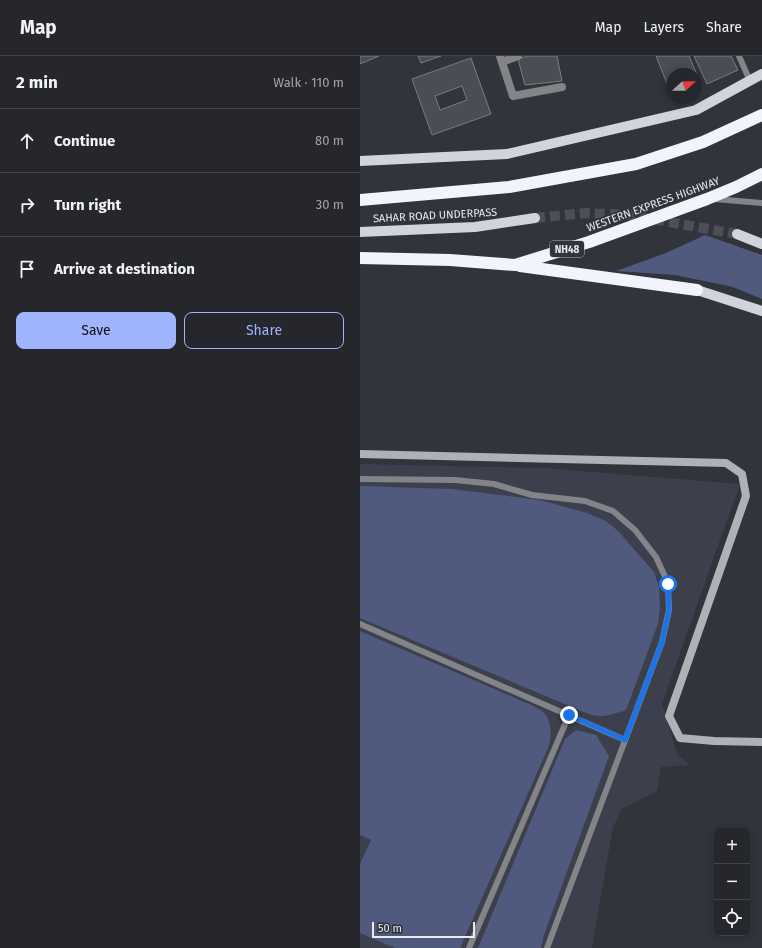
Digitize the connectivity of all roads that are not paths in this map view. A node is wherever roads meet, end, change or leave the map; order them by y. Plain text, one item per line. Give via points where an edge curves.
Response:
1 (516, 56) edge
2 (740, 56) edge
3 (501, 59) edge
4 (762, 74) edge
5 (750, 81) junction
6 (562, 87) dead end
7 (762, 115) edge
8 (360, 161) edge
9 (762, 174) edge
10 (706, 199) junction
11 (360, 200) edge
12 (762, 203) edge
13 (535, 218) tunnel mouth
14 (360, 232) edge
15 (737, 234) tunnel mouth
16 (762, 244) edge
17 (360, 258) edge
18 (515, 265) junction
19 (697, 290) joint
20 (762, 311) edge
21 (360, 454) edge
22 (360, 479) edge
23 (360, 624) edge
24 (569, 715) junction
25 (625, 740) junction
26 (762, 742) edge
27 (469, 948) edge
28 (547, 948) edge

1 - 3 street
2 - 5 lane
3 - 6 street via 513,96
4 - 5 main road
5 - 8 main road via 696,110 507,154
7 - 11 highway via 703,142 636,164 509,187
9 - 10 highway, WESTERN EXPRESS HIGHWAY / NH48
10 - 12 lane
10 - 18 highway, WESTERN EXPRESS HIGHWAY / NH48 via 589,242
13 - 14 main road, SAHAR ROAD UNDERPASS via 475,227
15 - 16 main road
17 - 18 highway, WESTERN EXPRESS HIGHWAY / NH48 via 450,260
18 - 19 highway
19 - 20 main road
21 - 26 street via 726,463 742,474 746,496 669,716 680,738
22 - 25 lane via 455,480 494,484 532,495 585,501 613,511 635,530 656,557 668,584 669,610 662,642
23 - 24 lane
24 - 25 lane
24 - 27 lane
25 - 28 lane

